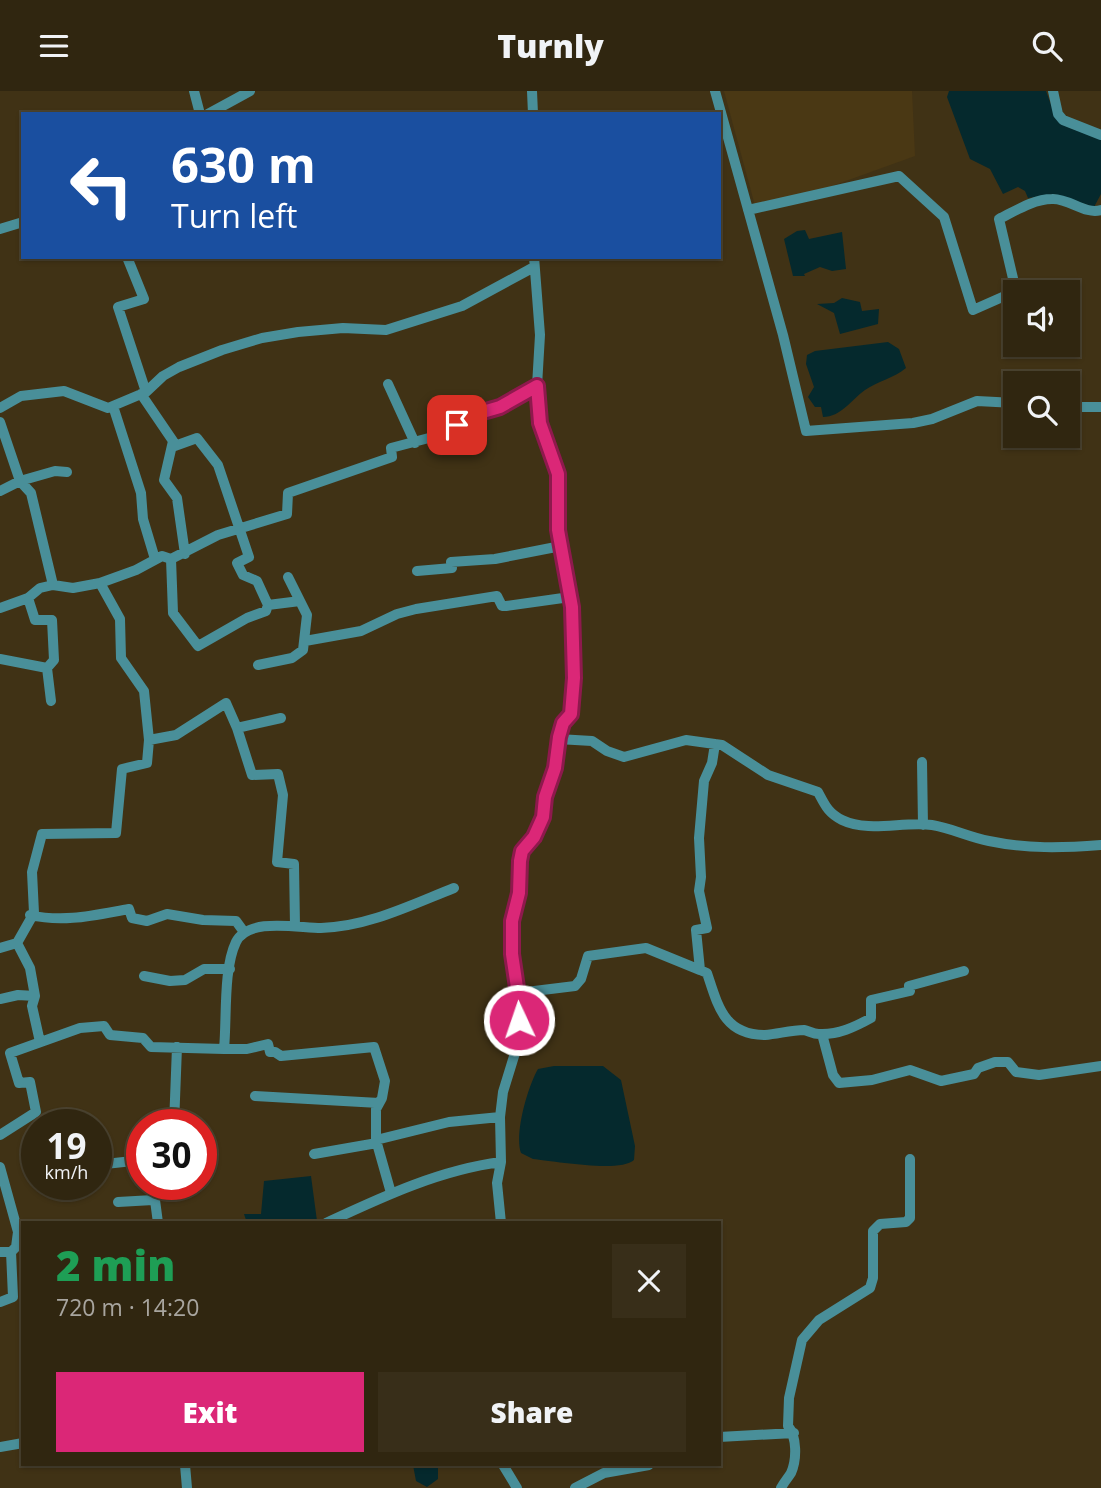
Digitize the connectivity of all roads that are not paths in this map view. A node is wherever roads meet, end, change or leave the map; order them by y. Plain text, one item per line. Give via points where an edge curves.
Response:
1 (194, 91) edge
2 (250, 91) edge
3 (533, 91) edge
4 (715, 91) edge
5 (1053, 91) edge
6 (199, 112) edge
7 (212, 112) edge
8 (533, 112) edge
9 (721, 112) edge
10 (721, 113) edge
11 (1101, 135) edge
12 (748, 210) junction
13 (1101, 210) edge
14 (21, 223) edge
15 (0, 229) edge
16 (128, 259) edge
17 (534, 262) edge
18 (388, 384) dead end
19 (537, 386) junction
20 (144, 393) junction
21 (1003, 402) edge
22 (113, 405) junction
23 (1080, 407) edge
24 (1101, 407) edge
25 (0, 408) edge
26 (0, 422) edge
27 (415, 443) junction
28 (172, 447) junction
29 (67, 473) dead end
30 (20, 481) junction
31 (0, 491) edge
32 (240, 528) junction
33 (561, 546) junction
34 (185, 554) junction
35 (155, 559) junction
36 (171, 559) junction
37 (417, 571) dead end
38 (288, 577) dead end
39 (100, 583) junction
40 (53, 585) junction
41 (570, 597) junction
42 (28, 598) junction
43 (300, 601) junction
44 (268, 605) junction
45 (0, 608) edge
46 (305, 641) junction
47 (0, 659) edge
48 (258, 665) dead end
49 (47, 668) junction
50 (51, 701) dead end
51 (281, 718) dead end
52 (237, 728) junction
53 (558, 739) junction
54 (149, 740) junction
55 (715, 744) junction
56 (922, 762) dead end
57 (923, 825) junction
58 (1101, 845) edge
59 (454, 888) dead end
60 (30, 915) junction
61 (295, 926) junction
62 (244, 932) junction
63 (17, 943) junction
64 (0, 948) edge
65 (230, 969) junction
66 (699, 970) junction
67 (964, 971) dead end
68 (145, 976) dead end
69 (518, 993) junction
70 (35, 996) junction
71 (0, 999) edge
72 (822, 1034) junction
73 (40, 1042) junction
74 (177, 1047) junction
75 (224, 1049) junction
76 (1101, 1066) edge
77 (255, 1096) dead end
78 (379, 1103) junction
79 (175, 1109) edge
80 (500, 1117) junction
81 (0, 1135) edge
82 (376, 1142) junction
83 (313, 1154) dead end
84 (910, 1159) dead end
85 (501, 1162) junction
86 (0, 1167) edge
87 (391, 1193) junction
88 (153, 1200) joint
89 (118, 1202) dead end
90 (158, 1221) edge
91 (330, 1221) edge
92 (501, 1221) edge
93 (5, 1252) edge
94 (18, 1297) edge
95 (0, 1302) edge
96 (794, 1433) junction
97 (721, 1437) edge
98 (21, 1443) edge
99 (0, 1447) edge
100 (187, 1466) edge
101 (504, 1466) edge
102 (643, 1466) edge
103 (187, 1488) edge
104 (517, 1488) edge
105 (575, 1488) edge
106 (781, 1488) edge

1 - 6 street
2 - 7 street
3 - 8 street
4 - 9 street
5 - 11 street via 1063,120
10 - 12 street
12 - 13 street via 899,176 944,217 973,310 1016,291 999,219 1053,198
12 - 21 street via 806,431 913,423 978,401
14 - 15 street
16 - 20 street via 144,299 118,307
17 - 19 street via 540,335
17 - 20 street via 462,306 386,330 342,328 262,338 179,367
18 - 27 street
19 - 27 street via 500,407 469,416 444,434
19 - 33 street via 540,423 558,474
20 - 22 street
20 - 28 street via 173,441
22 - 25 street via 108,408 64,391 21,396
22 - 35 street via 141,493
23 - 24 street
26 - 30 street
27 - 32 street via 391,448 392,457 288,493 287,514
28 - 32 street via 197,438 218,465
28 - 34 street via 164,480 177,498
29 - 30 street via 55,471
30 - 31 street
30 - 40 street via 31,493
32 - 34 street
32 - 44 street via 249,557 237,563 243,575 257,581
33 - 37 street
33 - 41 street
34 - 36 street
35 - 36 street
35 - 39 street
36 - 44 street via 173,613 198,646 265,611
38 - 43 street
39 - 40 street via 73,588
39 - 54 street via 120,619 121,658 144,691
40 - 42 street
41 - 46 street via 506,606 497,596 461,600 397,614 361,631
41 - 53 street via 573,698 571,714
42 - 45 street
42 - 49 street via 35,620 52,620 54,660
43 - 44 street
43 - 46 street via 307,615
46 - 48 street via 300,654
47 - 49 street
49 - 50 street
51 - 52 street
52 - 54 street via 226,703 176,735
52 - 61 street via 252,775 278,773 283,795 277,862 294,864
53 - 55 street via 592,741 624,757 686,740
53 - 69 street via 543,817 520,861 512,921
54 - 60 street via 147,763 122,769 116,833 42,834 32,872 34,913
55 - 57 street via 768,775 818,792 828,812 843,821 890,827
55 - 66 street via 704,781 699,838 699,891 707,928 696,930
56 - 57 street
57 - 58 street via 1035,848
59 - 61 street via 363,923
60 - 62 street via 77,918 129,909 132,918 147,921 167,914 236,921
60 - 63 street
61 - 62 street via 279,924
62 - 65 street via 235,943
63 - 64 street
63 - 70 street via 30,968
65 - 68 street via 204,969 185,980
65 - 75 street
66 - 69 street via 646,949 626,950 588,956 575,986
66 - 72 street via 707,973 720,1013 734,1026 764,1035 806,1030
67 - 72 street via 871,1000 871,1018 841,1032
69 - 80 street via 519,1040
70 - 71 street
70 - 73 street via 32,1006
72 - 76 street via 839,1083 910,1070 951,1081 999,1061 1008,1062 1016,1072 1039,1075
73 - 74 street via 80,1028 104,1026 110,1035 143,1038 151,1047
73 - 81 street via 10,1053 19,1083 30,1082 36,1112
74 - 75 street
74 - 79 street
75 - 78 street via 268,1044 270,1052 281,1056 373,1047 385,1081
77 - 78 street
78 - 82 street
80 - 82 street via 449,1122
80 - 85 street
82 - 83 street
82 - 87 street
84 - 96 street via 910,1218 880,1224 873,1231 870,1288 819,1319 802,1340 789,1398 788,1426
85 - 87 street via 469,1166
85 - 92 street via 497,1183
86 - 93 street via 18,1232 16,1247
87 - 91 street
88 - 89 street
88 - 90 street
93 - 94 street
94 - 95 street
96 - 97 street
96 - 106 street via 791,1473
98 - 99 street
100 - 103 street
101 - 104 street
102 - 105 street via 604,1473

